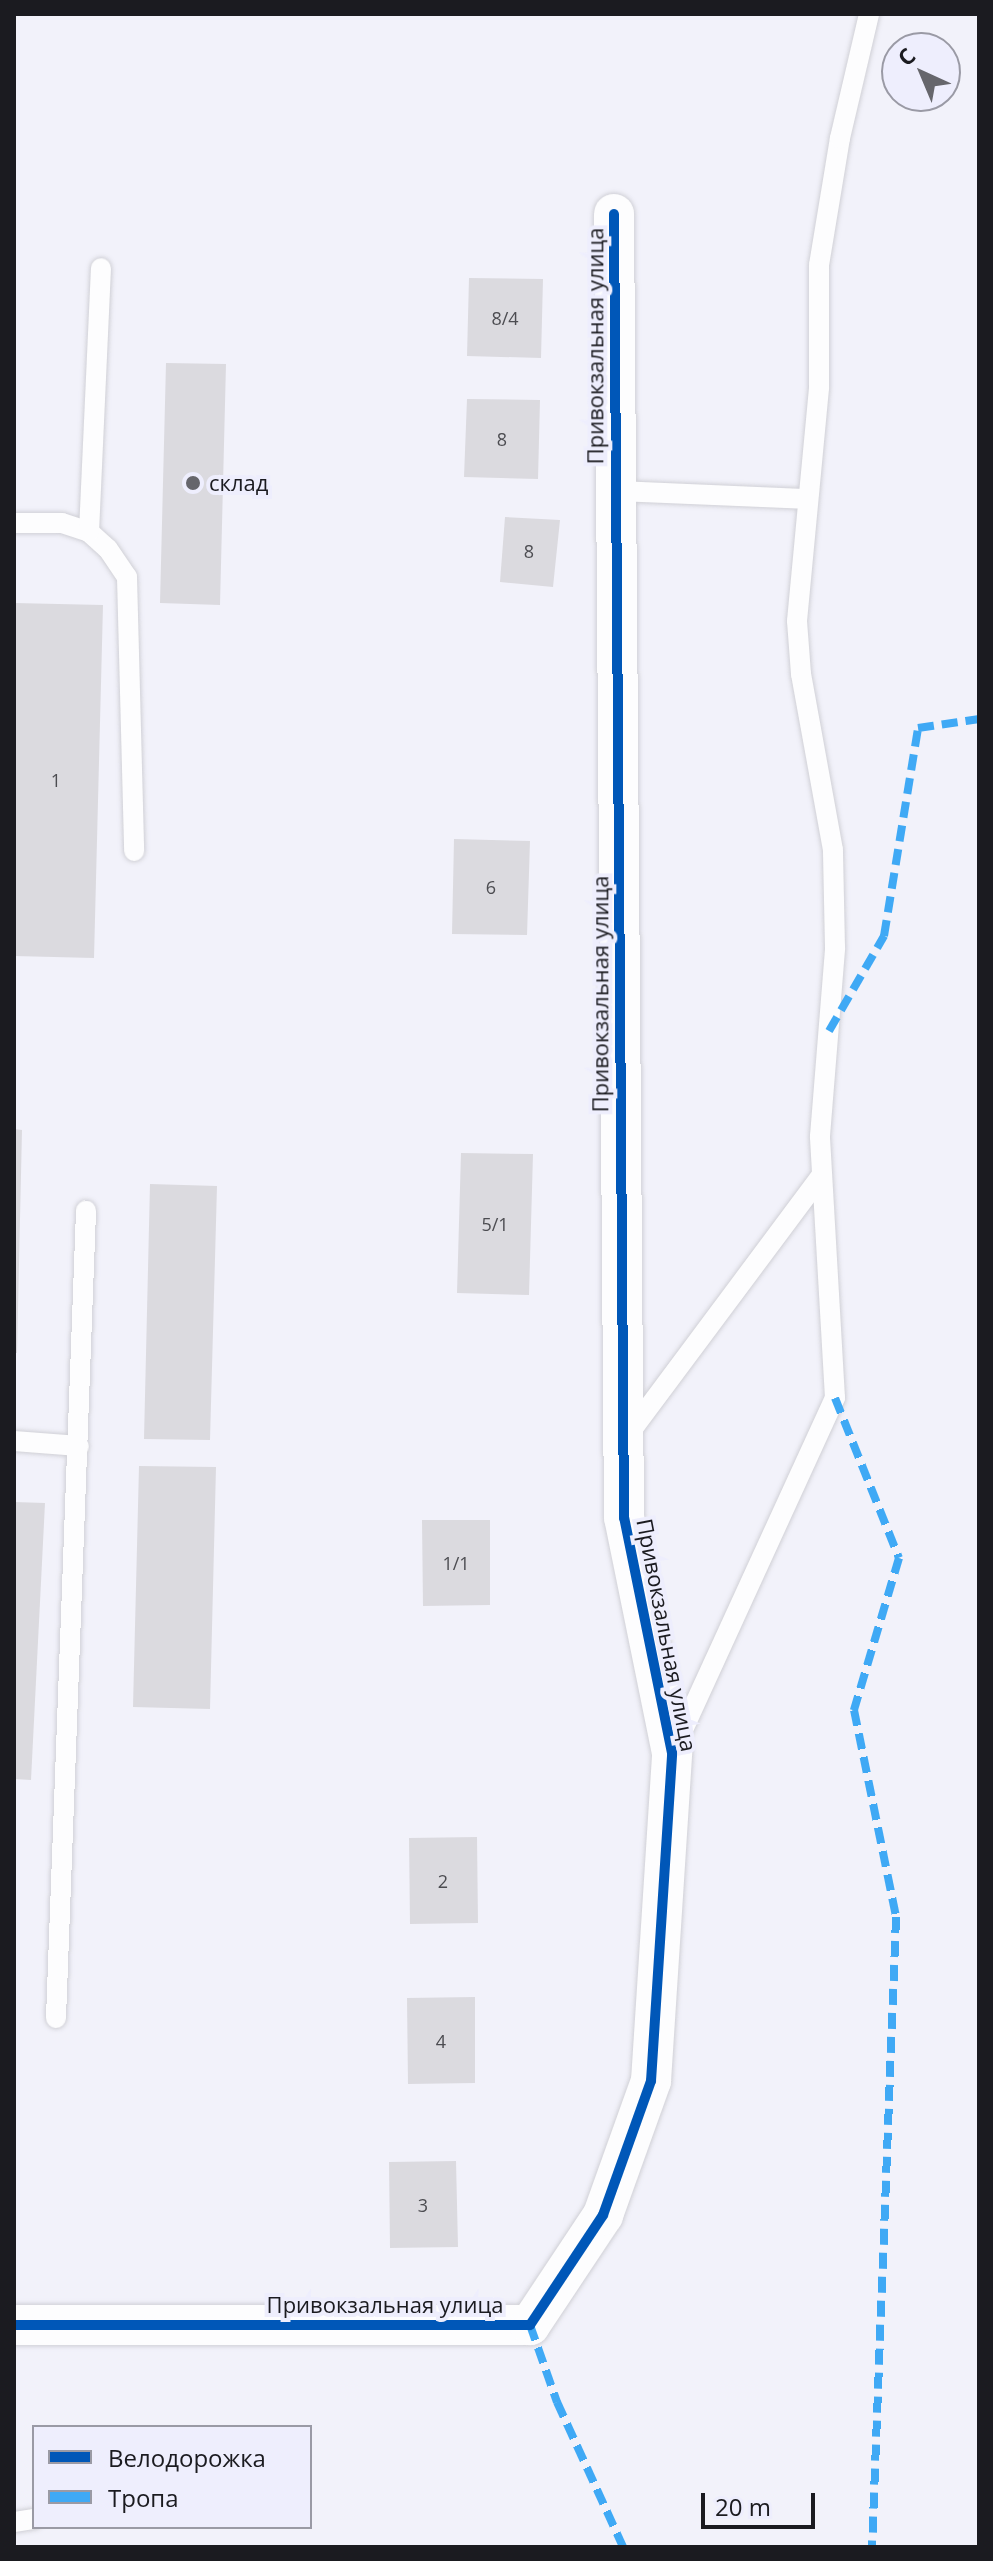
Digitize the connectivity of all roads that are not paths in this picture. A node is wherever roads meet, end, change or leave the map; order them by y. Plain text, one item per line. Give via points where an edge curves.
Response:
1 (869, 14) edge
2 (614, 214) dead end
3 (101, 268) dead end
4 (616, 491) junction
5 (806, 499) junction
6 (14, 523) edge
7 (89, 532) junction
8 (134, 851) dead end
9 (821, 1176) junction
10 (86, 1211) dead end
11 (14, 1441) edge
12 (623, 1442) junction
13 (79, 1446) junction
14 (672, 1753) junction
15 (56, 2018) dead end
16 (14, 2325) edge

1 - 5 lane via 840,138 819,265 819,387
2 - 4 street, Привокзальная улица
3 - 7 lane
4 - 5 lane
4 - 12 street, Привокзальная улица
5 - 9 lane via 797,621 801,674 833,850 835,948
6 - 7 lane via 62,523
7 - 8 lane via 127,577
9 - 12 lane
9 - 14 lane via 835,1398
10 - 13 lane
11 - 13 lane
12 - 14 street, Привокзальная улица via 624,1518
13 - 15 lane
14 - 16 street, Привокзальная улица via 651,2081 603,2215 530,2325

